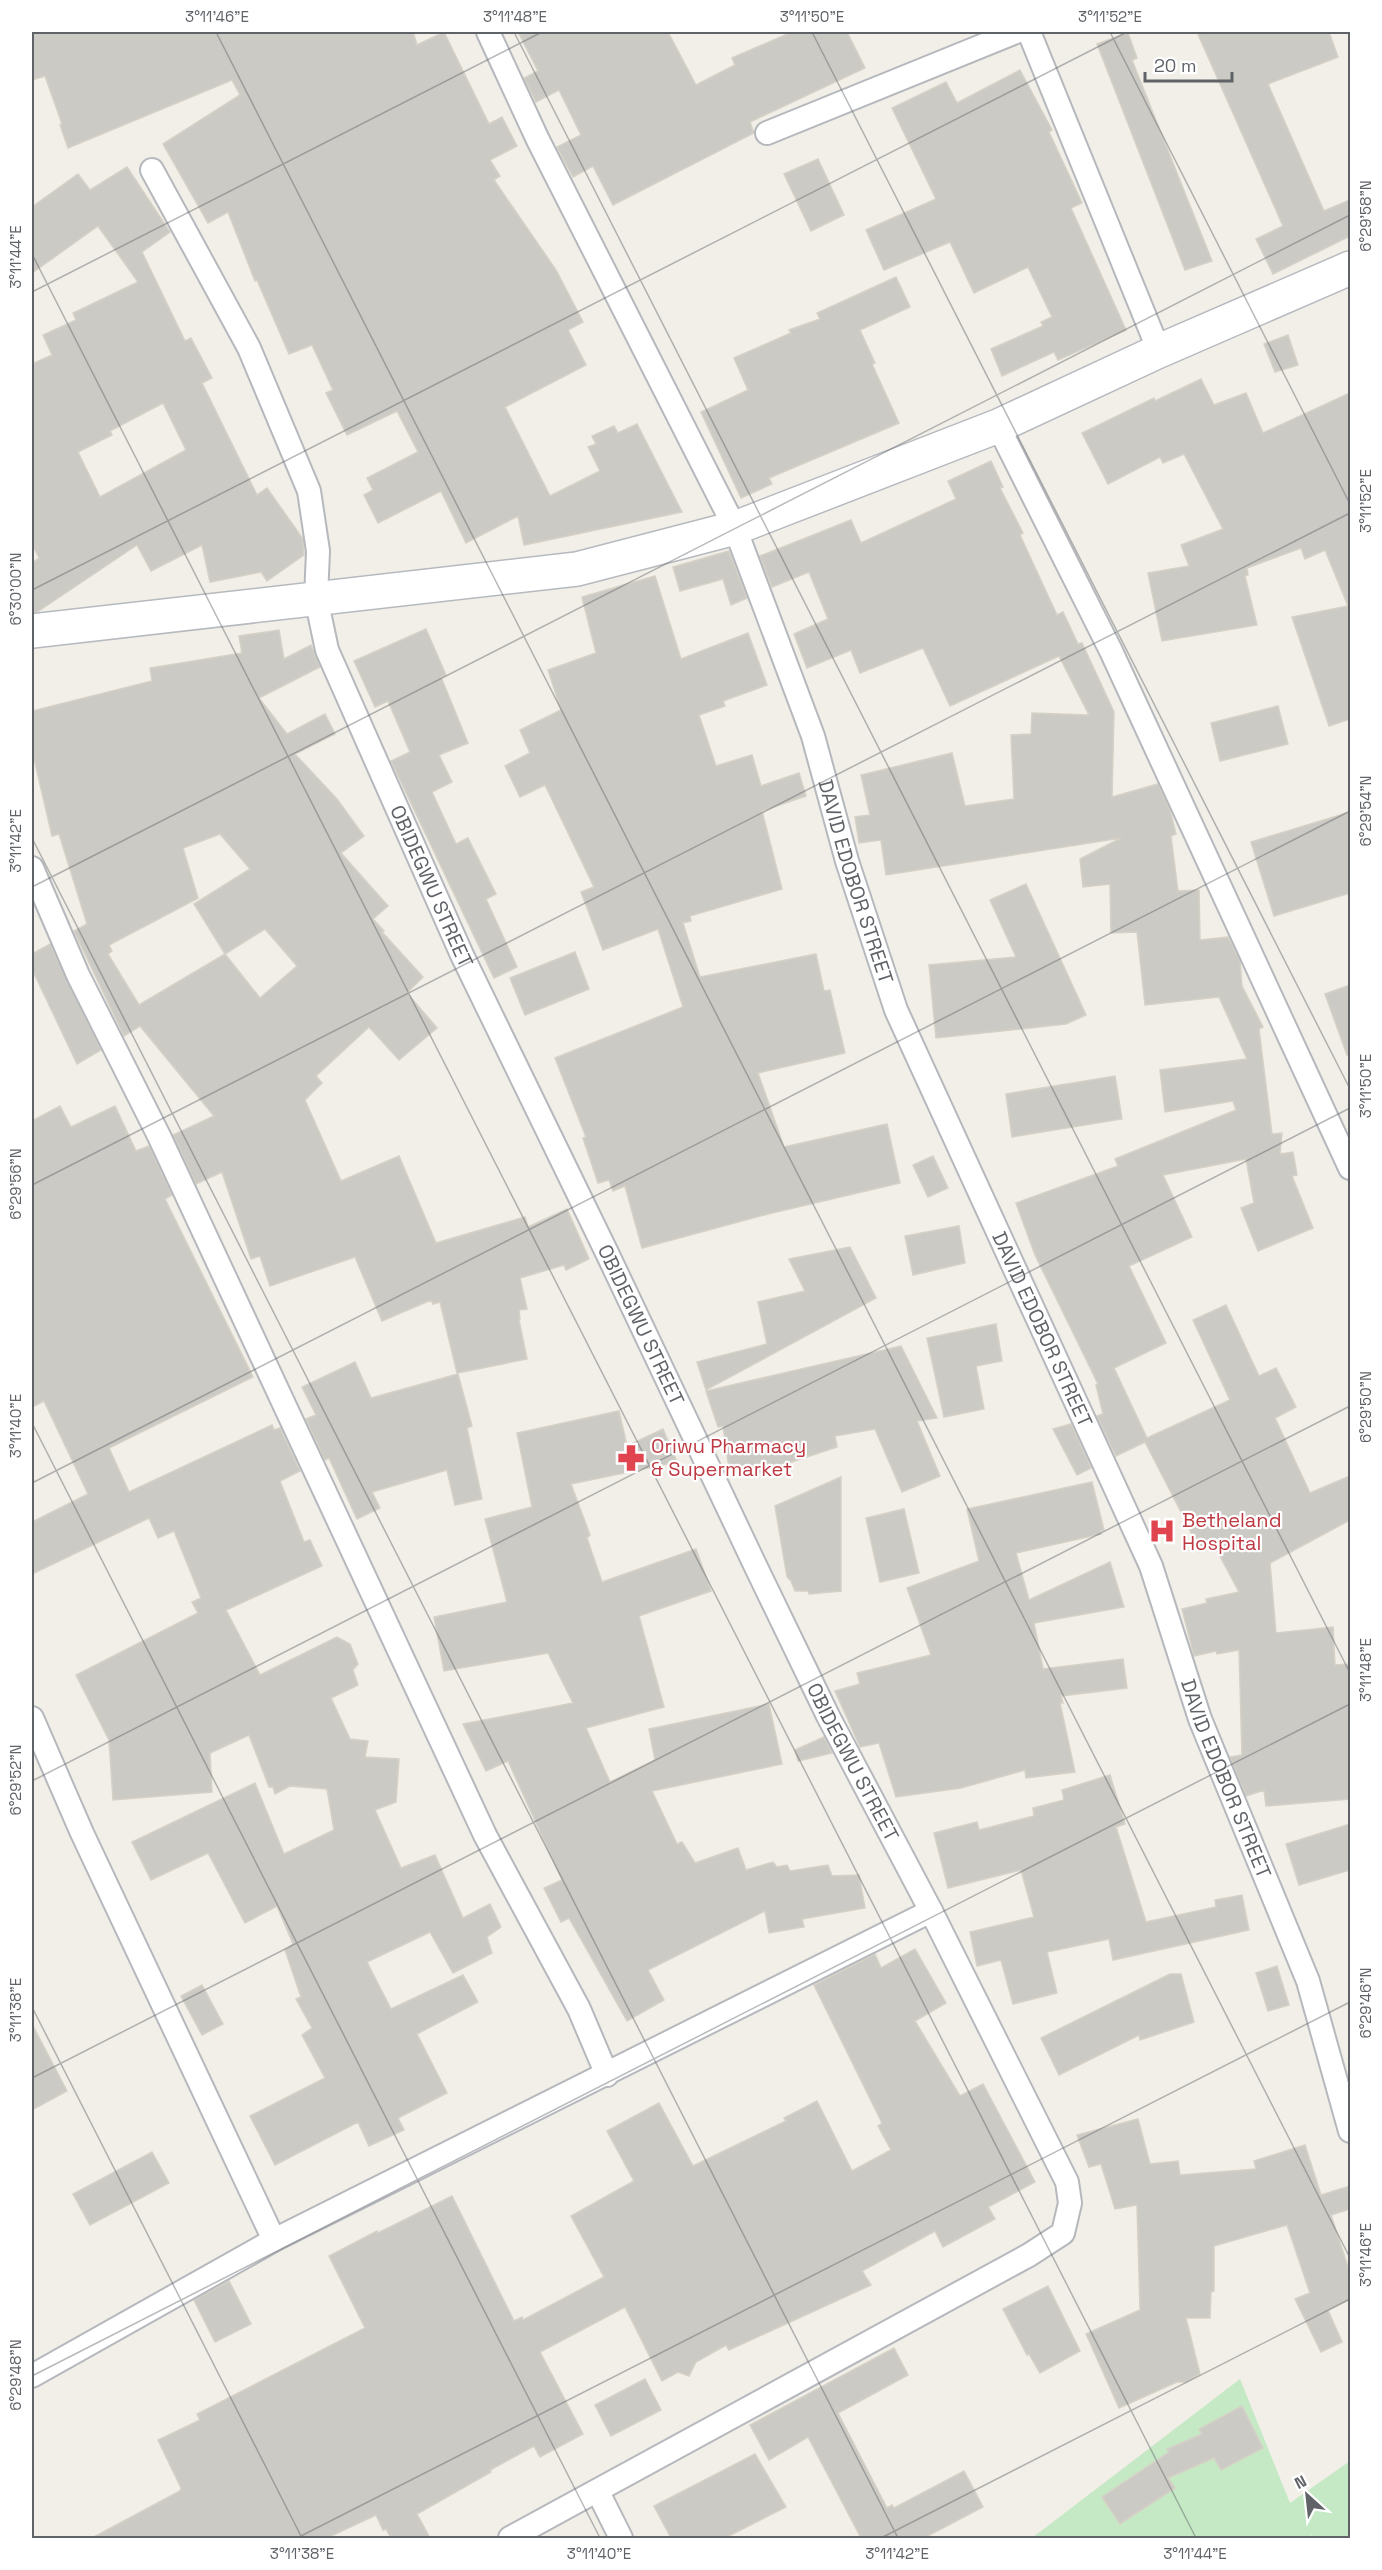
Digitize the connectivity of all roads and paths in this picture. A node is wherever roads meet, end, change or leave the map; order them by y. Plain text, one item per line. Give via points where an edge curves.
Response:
1 (488, 32) edge
2 (1016, 32) edge
3 (1029, 32) edge
4 (767, 133) dead end
5 (152, 170) dead end
6 (1350, 268) edge
7 (1159, 351) junction
8 (998, 426) junction
9 (735, 528) junction
10 (316, 598) junction
11 (32, 631) edge
12 (32, 868) edge
13 (1350, 1168) edge
14 (32, 1718) edge
15 (931, 1911) junction
16 (607, 2075) junction
17 (1350, 2131) edge
18 (274, 2240) junction
19 (32, 2376) edge
20 (598, 2492) junction
21 (510, 2538) edge
22 (621, 2538) edge

1 - 9 street, DAVID EDOBOR STREET via 538,140
2 - 4 street
3 - 7 street
5 - 10 street, OBIDEGWU STREET via 249,348 309,491 318,551
6 - 7 street
7 - 8 street
8 - 9 street
8 - 13 street via 1110,651
9 - 10 street via 577,569
9 - 17 street, DAVID EDOBOR STREET via 813,736 847,861 896,1010 1151,1566 1200,1719 1308,1981
10 - 11 street
10 - 15 street, OBIDEGWU STREET via 327,650 462,954 828,1716
12 - 16 street via 78,975 184,1189 480,1824 579,2009
14 - 18 street via 81,1833
15 - 16 street
15 - 20 street, OBIDEGWU STREET via 1067,2182 1070,2203 1063,2233
16 - 18 street
18 - 19 street
20 - 21 street
20 - 22 street

